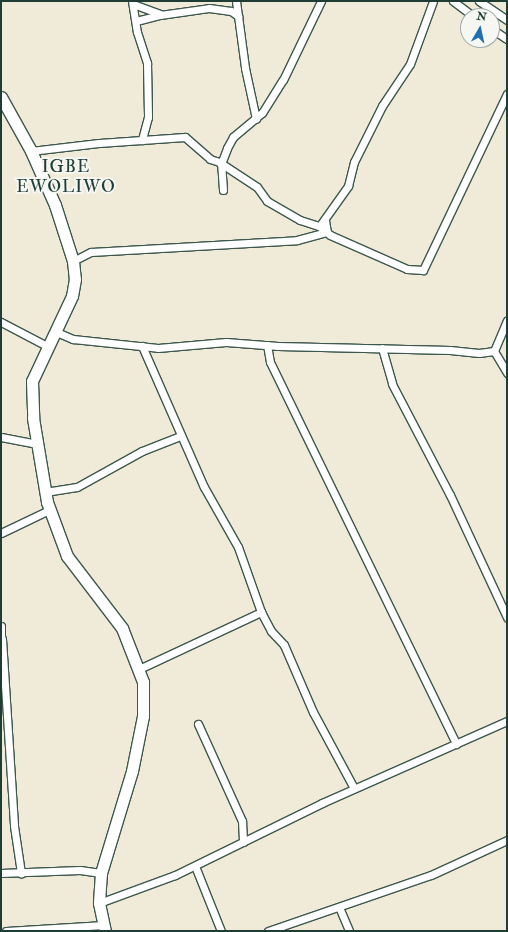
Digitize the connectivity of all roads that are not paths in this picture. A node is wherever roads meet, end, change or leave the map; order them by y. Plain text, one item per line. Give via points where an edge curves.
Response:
1 (321, 1) edge
2 (433, 1) edge
3 (453, 1) edge
4 (480, 1) edge
5 (132, 2) edge
6 (235, 6) edge
7 (463, 8) edge
8 (160, 14) junction
9 (507, 20) edge
10 (136, 21) junction
11 (507, 94) edge
12 (1, 97) edge
13 (255, 109) junction
14 (264, 109) junction
15 (256, 119) junction
16 (142, 140) junction
17 (31, 151) junction
18 (221, 164) junction
19 (223, 190) dead end
20 (325, 221) junction
21 (317, 226) junction
22 (327, 232) junction
23 (73, 261) junction
24 (507, 321) edge
25 (1, 322) edge
26 (54, 331) junction
27 (267, 345) junction
28 (47, 346) junction
29 (142, 346) junction
30 (382, 348) junction
31 (494, 350) junction
32 (507, 373) edge
33 (180, 436) junction
34 (1, 437) edge
35 (37, 444) junction
36 (45, 492) junction
37 (50, 510) junction
38 (1, 533) edge
39 (261, 612) junction
40 (507, 617) edge
41 (1, 626) edge
42 (1, 639) edge
43 (139, 669) junction
44 (507, 721) edge
45 (198, 724) dead end
46 (456, 744) junction
47 (354, 788) junction
48 (507, 840) edge
49 (243, 842) junction
50 (194, 866) junction
51 (1, 873) edge
52 (21, 873) junction
53 (101, 873) junction
54 (99, 903) junction
55 (338, 907) junction
56 (104, 928) edge
57 (6, 931) edge
58 (221, 931) edge
59 (268, 931) edge
60 (349, 931) edge

1 - 14 street via 283,80
2 - 20 street via 410,64 382,106 354,162 351,180
3 - 7 street
4 - 9 street
5 - 8 street
5 - 10 street
6 - 8 street
6 - 13 street via 250,101
8 - 10 street
10 - 16 street via 147,64 148,117
11 - 22 street via 423,270 407,270
12 - 17 street
13 - 14 street
13 - 15 street
14 - 15 street
15 - 18 street via 233,137
16 - 17 street via 99,142
16 - 18 street via 185,137 202,154
17 - 23 street via 55,205
18 - 19 street
18 - 21 street via 257,187 267,201 300,220
20 - 21 street
20 - 22 street
21 - 22 street
22 - 23 street via 297,240 91,252
23 - 26 street via 75,279 72,296
24 - 31 street
25 - 28 street
26 - 28 street
26 - 29 street via 74,339
27 - 29 street via 226,342 171,348
27 - 30 street
27 - 46 street via 270,362
28 - 35 street via 32,381
29 - 33 street via 157,375
30 - 31 street via 479,353
30 - 40 street via 392,384 450,495
31 - 32 street
33 - 36 street via 142,450 77,487
33 - 39 street via 204,487 238,547
34 - 35 street
35 - 36 street
36 - 37 street
37 - 38 street
37 - 43 street via 67,556 120,625
39 - 43 street
39 - 47 street via 271,631 284,645 313,712
41 - 42 street
42 - 52 street via 14,826
43 - 53 street via 144,698 143,716 132,771
44 - 46 street
45 - 49 street via 242,821
46 - 47 street
47 - 49 street
48 - 55 street via 431,875
49 - 50 street
50 - 54 street
50 - 58 street
51 - 52 street
52 - 53 street via 80,870
53 - 54 street
54 - 56 street
55 - 59 street
55 - 60 street
56 - 57 street

